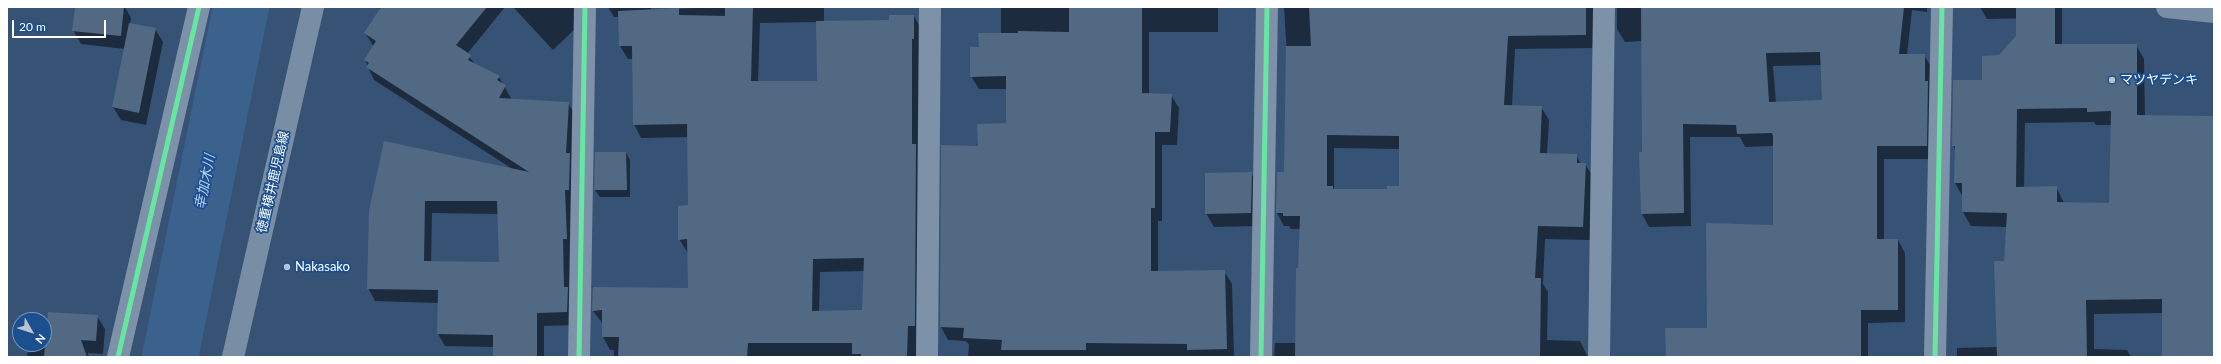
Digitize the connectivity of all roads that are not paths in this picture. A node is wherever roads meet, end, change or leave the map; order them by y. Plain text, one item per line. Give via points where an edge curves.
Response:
1 (199, 7) edge
2 (313, 7) edge
3 (585, 7) edge
4 (930, 7) edge
5 (1267, 7) edge
6 (1604, 7) edge
7 (1942, 7) edge
8 (2167, 7) edge
9 (2214, 12) edge
10 (118, 357) edge
11 (233, 357) edge
12 (579, 357) edge
13 (927, 357) edge
14 (1262, 357) edge
15 (1599, 357) edge
16 (1935, 357) edge

1 - 10 street
2 - 11 main road, 徳重横井鹿児島線
3 - 12 street
4 - 13 street
5 - 14 street
6 - 15 street
7 - 16 street
8 - 9 main road

